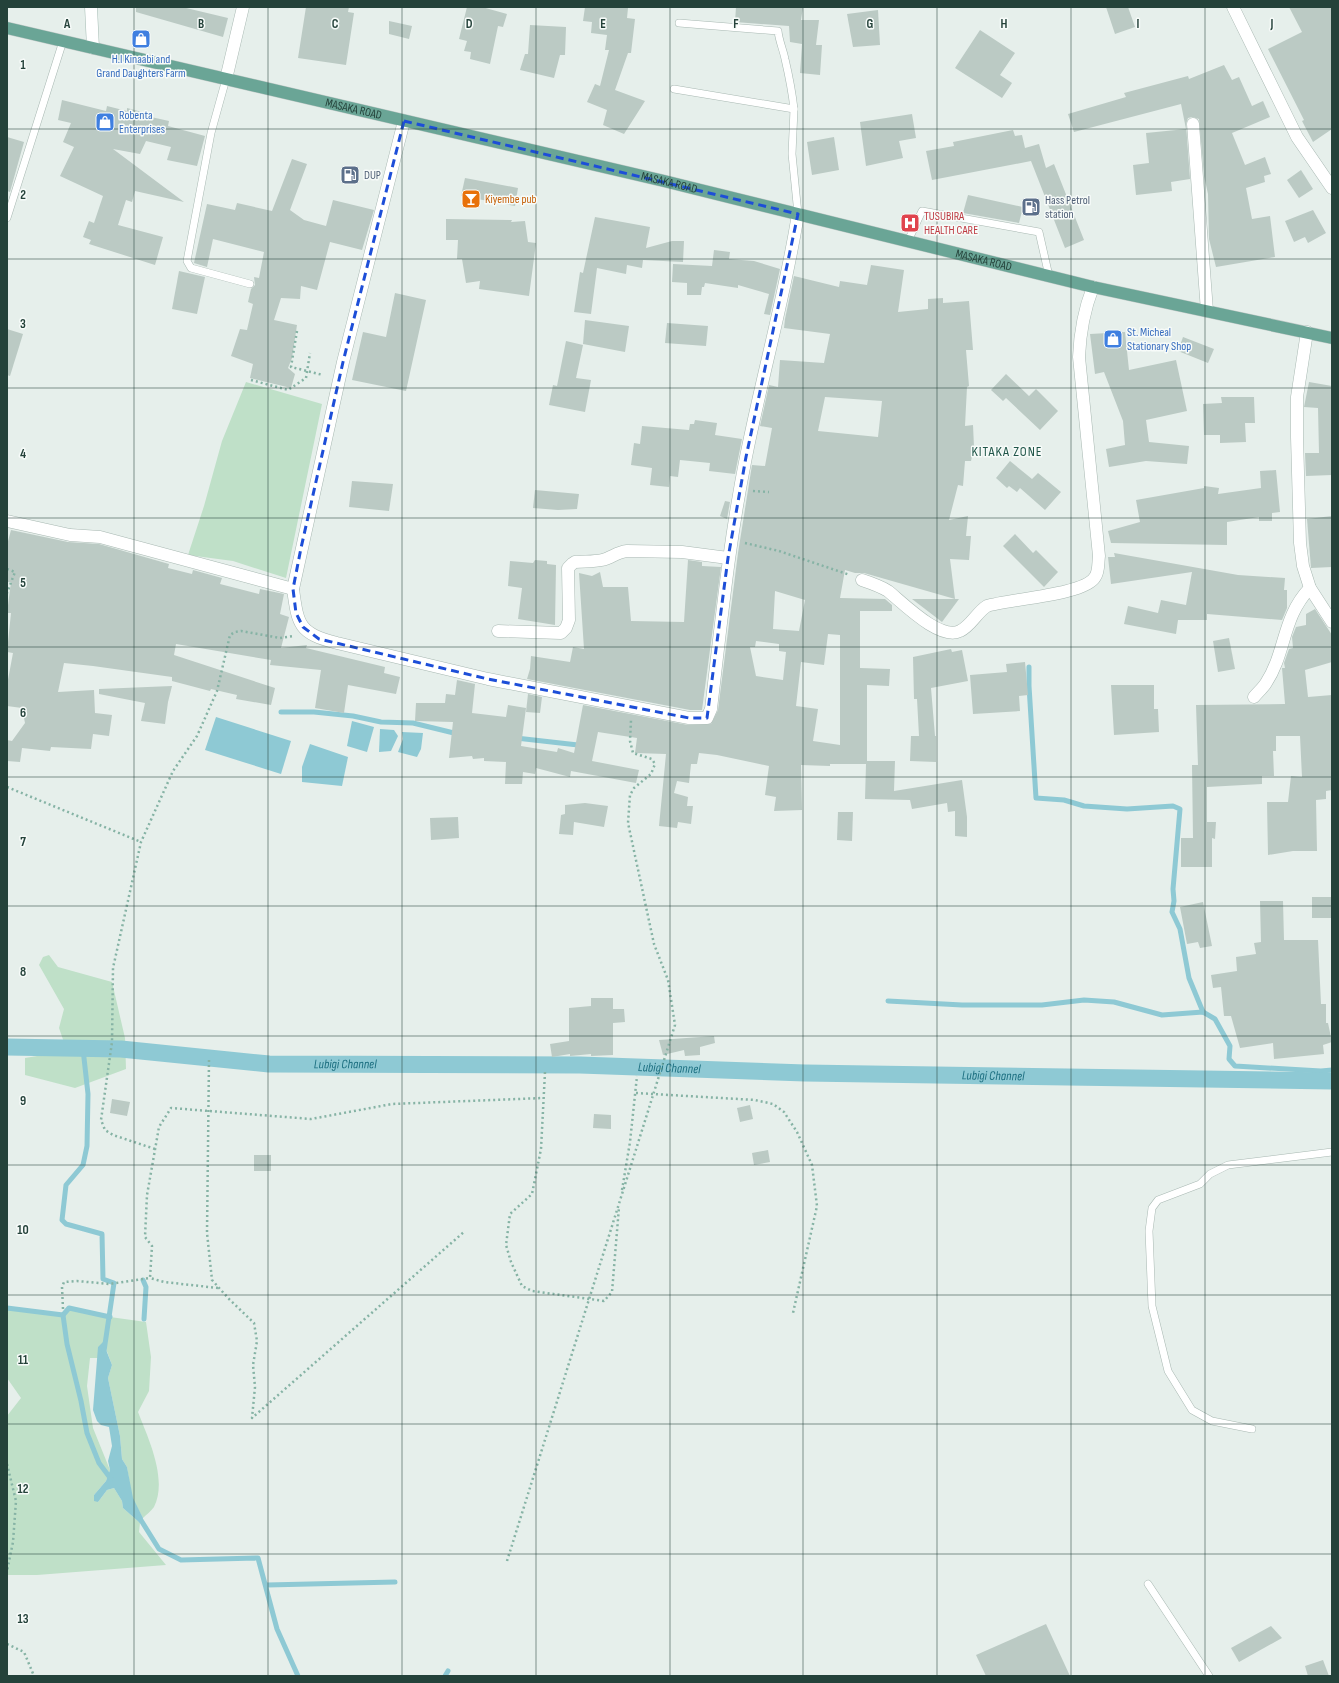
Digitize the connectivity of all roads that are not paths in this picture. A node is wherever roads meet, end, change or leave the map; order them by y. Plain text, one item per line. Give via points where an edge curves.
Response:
1 (90, 7) edge
2 (243, 7) edge
3 (1233, 7) edge
4 (679, 23) dead end
5 (7, 28) edge
6 (63, 41) junction
7 (94, 48) junction
8 (226, 79) junction
9 (674, 89) dead end
10 (794, 109) junction
11 (404, 121) junction
12 (1193, 124) dead end
13 (1332, 188) edge
14 (798, 214) junction
15 (7, 218) edge
16 (908, 241) junction
17 (1049, 276) junction
18 (250, 284) dead end
19 (1093, 287) junction
20 (1206, 311) junction
21 (1307, 332) junction
22 (1332, 338) edge
23 (7, 521) edge
24 (728, 558) junction
25 (862, 580) road end
26 (1310, 588) junction
27 (293, 589) junction
28 (1332, 622) edge
29 (498, 631) dead end
30 (1254, 697) dead end
31 (1332, 1152) edge
32 (1252, 1429) dead end
33 (1148, 1584) dead end
34 (1209, 1676) edge

1 - 7 street
2 - 8 street
3 - 13 street via 1297,137
4 - 10 lane via 778,31 792,85
5 - 6 main road, MASAKA ROAD
6 - 7 main road, MASAKA ROAD
6 - 15 lane
7 - 8 main road, MASAKA ROAD
8 - 11 main road, MASAKA ROAD
8 - 18 lane via 211,133 187,261 191,268
9 - 10 lane
10 - 14 lane via 792,154
11 - 14 main road, MASAKA ROAD
11 - 27 street via 343,362
12 - 20 street
14 - 16 main road, MASAKA ROAD
14 - 24 street via 792,253 746,457
16 - 17 main road, MASAKA ROAD
16 - 17 lane via 922,211 1039,232
17 - 19 main road, MASAKA ROAD
19 - 20 main road, MASAKA ROAD
19 - 25 street via 1080,332 1079,357 1098,556 1096,577 1088,584 1073,589 987,606 961,631 949,633 911,611 887,591
20 - 21 main road, MASAKA ROAD
21 - 22 main road, MASAKA ROAD
21 - 26 street via 1298,397 1297,437 1300,543 1303,566
23 - 27 street via 70,535 100,537
24 - 27 street via 710,715 698,719 488,679 319,638 308,633 303,627 296,613
24 - 29 street via 682,552 627,551 600,560 575,562 568,568 569,620 561,633
26 - 28 street
26 - 30 street via 1301,597 1292,613 1277,659 1266,682
31 - 32 lane via 1228,1165 1210,1174 1200,1184 1158,1200 1152,1208 1148,1231 1152,1306 1168,1371 1192,1410 1212,1421
33 - 34 lane

